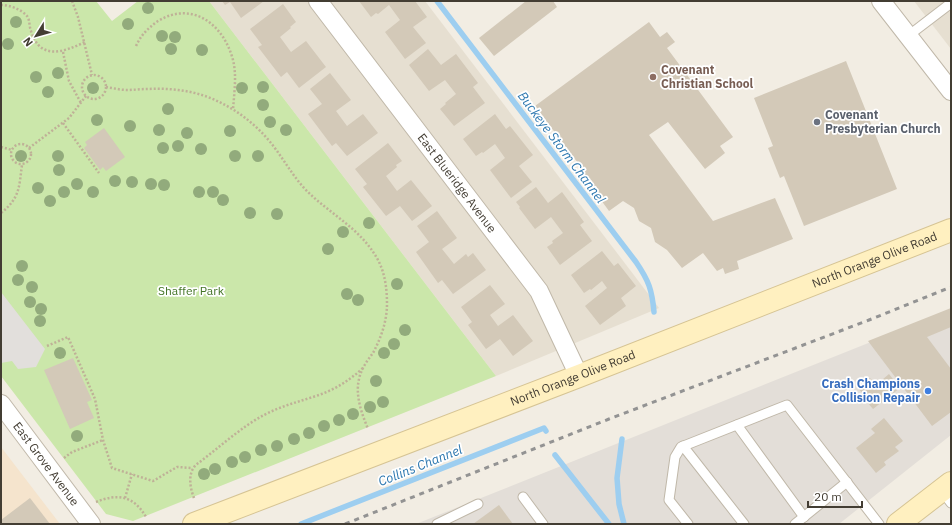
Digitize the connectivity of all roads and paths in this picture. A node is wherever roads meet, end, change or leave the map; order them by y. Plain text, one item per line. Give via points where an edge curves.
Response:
1 (72, 1) edge
2 (318, 1) edge
3 (881, 1) edge
4 (951, 3) edge
5 (1, 5) edge
6 (908, 36) junction
7 (85, 42) junction
8 (136, 46) dead end
9 (62, 52) junction
10 (92, 75) junction
11 (106, 87) junction
12 (951, 91) edge
13 (86, 96) junction
14 (81, 103) junction
15 (233, 110) junction
16 (63, 123) junction
17 (1, 147) edge
18 (29, 148) junction
19 (12, 150) junction
20 (22, 165) junction
21 (98, 173) dead end
22 (1, 213) edge
23 (951, 230) edge
24 (47, 346) dead end
25 (363, 368) junction
26 (579, 376) junction
27 (1, 404) edge
28 (737, 425) junction
29 (368, 429) dead end
30 (103, 440) junction
31 (683, 446) junction
32 (62, 460) dead end
33 (192, 468) junction
34 (132, 474) junction
35 (847, 482) junction
36 (948, 492) edge
37 (522, 497) dead end
38 (125, 498) junction
39 (194, 498) dead end
40 (95, 503) dead end
41 (478, 504) dead end
42 (804, 516) junction
43 (146, 517) dead end
44 (92, 524) edge
45 (194, 524) edge
46 (437, 524) edge
47 (544, 524) edge
48 (688, 524) edge
49 (744, 524) edge
50 (795, 524) edge
51 (879, 524) edge
52 (898, 524) edge

1 - 7 path
2 - 26 street, East Blueridge Avenue via 539,291
3 - 6 street
4 - 6 lane
5 - 9 path via 11,6 27,16 34,38 44,49
6 - 12 street
7 - 9 path
7 - 10 path
8 - 15 path via 145,31 169,15 188,12 207,19 220,33 233,61
9 - 14 path via 69,81
10 - 11 path via 100,76
10 - 13 path via 83,82 82,90
11 - 13 path via 103,95 97,99
11 - 15 path via 189,92 207,97
13 - 14 path
14 - 16 path
15 - 25 path via 258,129 271,143 293,175 318,202 359,234 378,261 387,292 385,324 380,339
16 - 18 path
16 - 21 path
17 - 19 path
18 - 19 path via 19,144
18 - 20 path via 30,159
19 - 20 path via 12,160
20 - 22 path via 16,197
23 - 26 street, North Orange Olive Road
24 - 30 path via 68,337 95,399
25 - 29 path via 358,390 362,414
25 - 33 path via 340,386 282,406 259,418
26 - 45 street, North Orange Olive Road
27 - 44 street, East Grove Avenue
28 - 31 lane
28 - 35 lane via 787,405
28 - 42 lane
30 - 32 path via 72,452
30 - 34 path via 112,468
31 - 48 lane via 675,457 669,500
31 - 49 lane
33 - 34 path via 177,467 152,481
33 - 39 path via 191,491
34 - 38 path
35 - 42 lane
35 - 51 lane
36 - 52 street
37 - 47 lane
38 - 40 path via 105,498
38 - 43 path via 136,504
41 - 46 lane
42 - 50 lane

